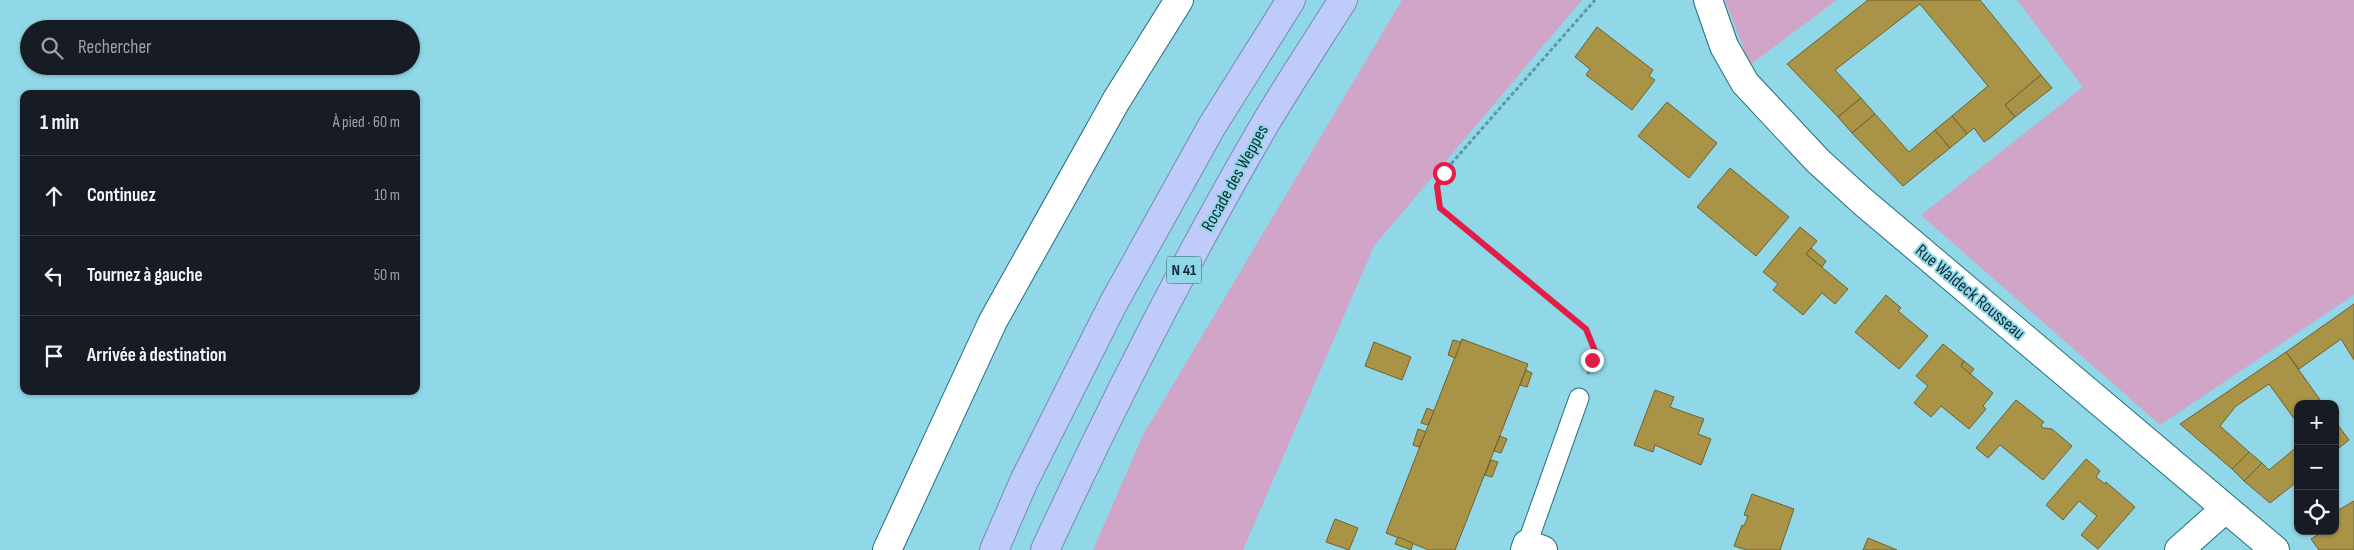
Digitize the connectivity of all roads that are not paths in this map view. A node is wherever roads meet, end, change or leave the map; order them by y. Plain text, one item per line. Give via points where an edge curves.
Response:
1 (1179, 0) edge
2 (1292, 0) edge
3 (1344, 0) edge
4 (1708, 0) edge
5 (1579, 398) road end
6 (2224, 509) junction
7 (1532, 548) edge
8 (887, 550) edge
9 (994, 550) edge
10 (1045, 550) edge
11 (2179, 550) edge
12 (2275, 550) edge

1 - 8 street via 1116,101 993,320
2 - 9 highway, N 41 via 1212,126 1113,304 1024,481
3 - 10 highway, Rocade des Weppes / N 41 via 1265,124 1160,312
4 - 6 street, Rue Waldeck Rousseau via 1724,46 1746,83 1818,161
5 - 7 lane
6 - 11 street
6 - 12 street, Rue Waldeck Rousseau

